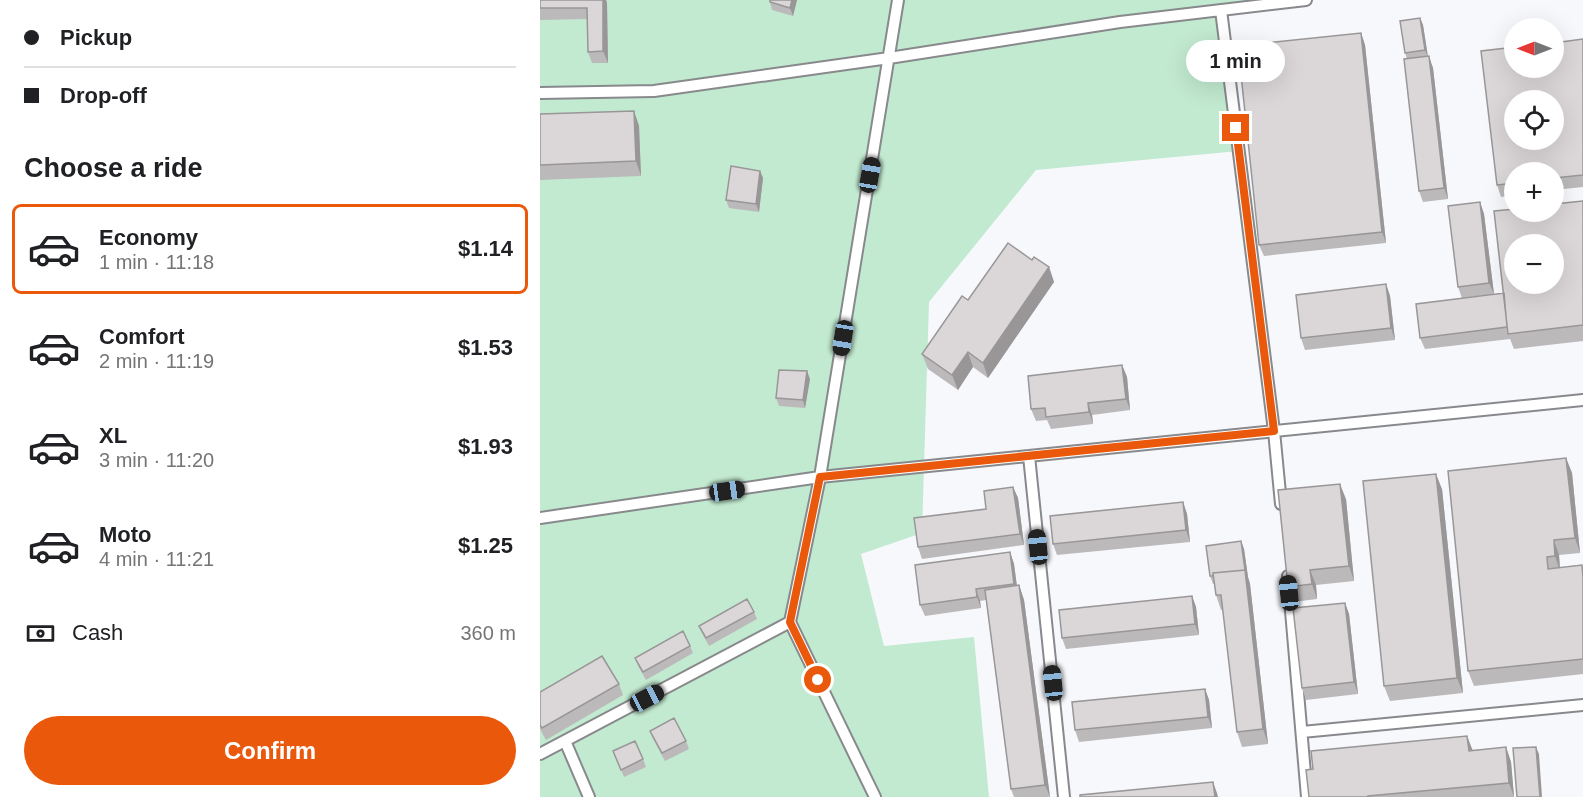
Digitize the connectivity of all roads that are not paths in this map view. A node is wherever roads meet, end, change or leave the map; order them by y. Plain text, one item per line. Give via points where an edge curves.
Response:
1 (898, 0) edge
2 (1306, 0) edge
3 (1221, 10) junction
4 (889, 58) junction
5 (540, 93) edge
6 (1583, 400) edge
7 (1274, 431) junction
8 (1029, 456) junction
9 (820, 477) junction
10 (1282, 512) edge
11 (540, 518) edge
12 (1287, 570) edge
13 (790, 622) junction
14 (1583, 705) edge
15 (1302, 732) junction
16 (565, 741) junction
17 (540, 754) edge
18 (589, 797) edge
19 (875, 797) edge
20 (1064, 797) edge
21 (1307, 797) edge

1 - 4 lane
2 - 3 lane
3 - 4 lane
3 - 7 lane
4 - 5 lane via 654,91
4 - 9 lane
6 - 7 lane
7 - 8 lane
7 - 10 lane
8 - 9 lane
8 - 20 lane
9 - 11 lane
9 - 13 lane
12 - 15 lane
13 - 16 lane
13 - 19 lane
14 - 15 lane
15 - 21 lane
16 - 17 lane
16 - 18 lane

